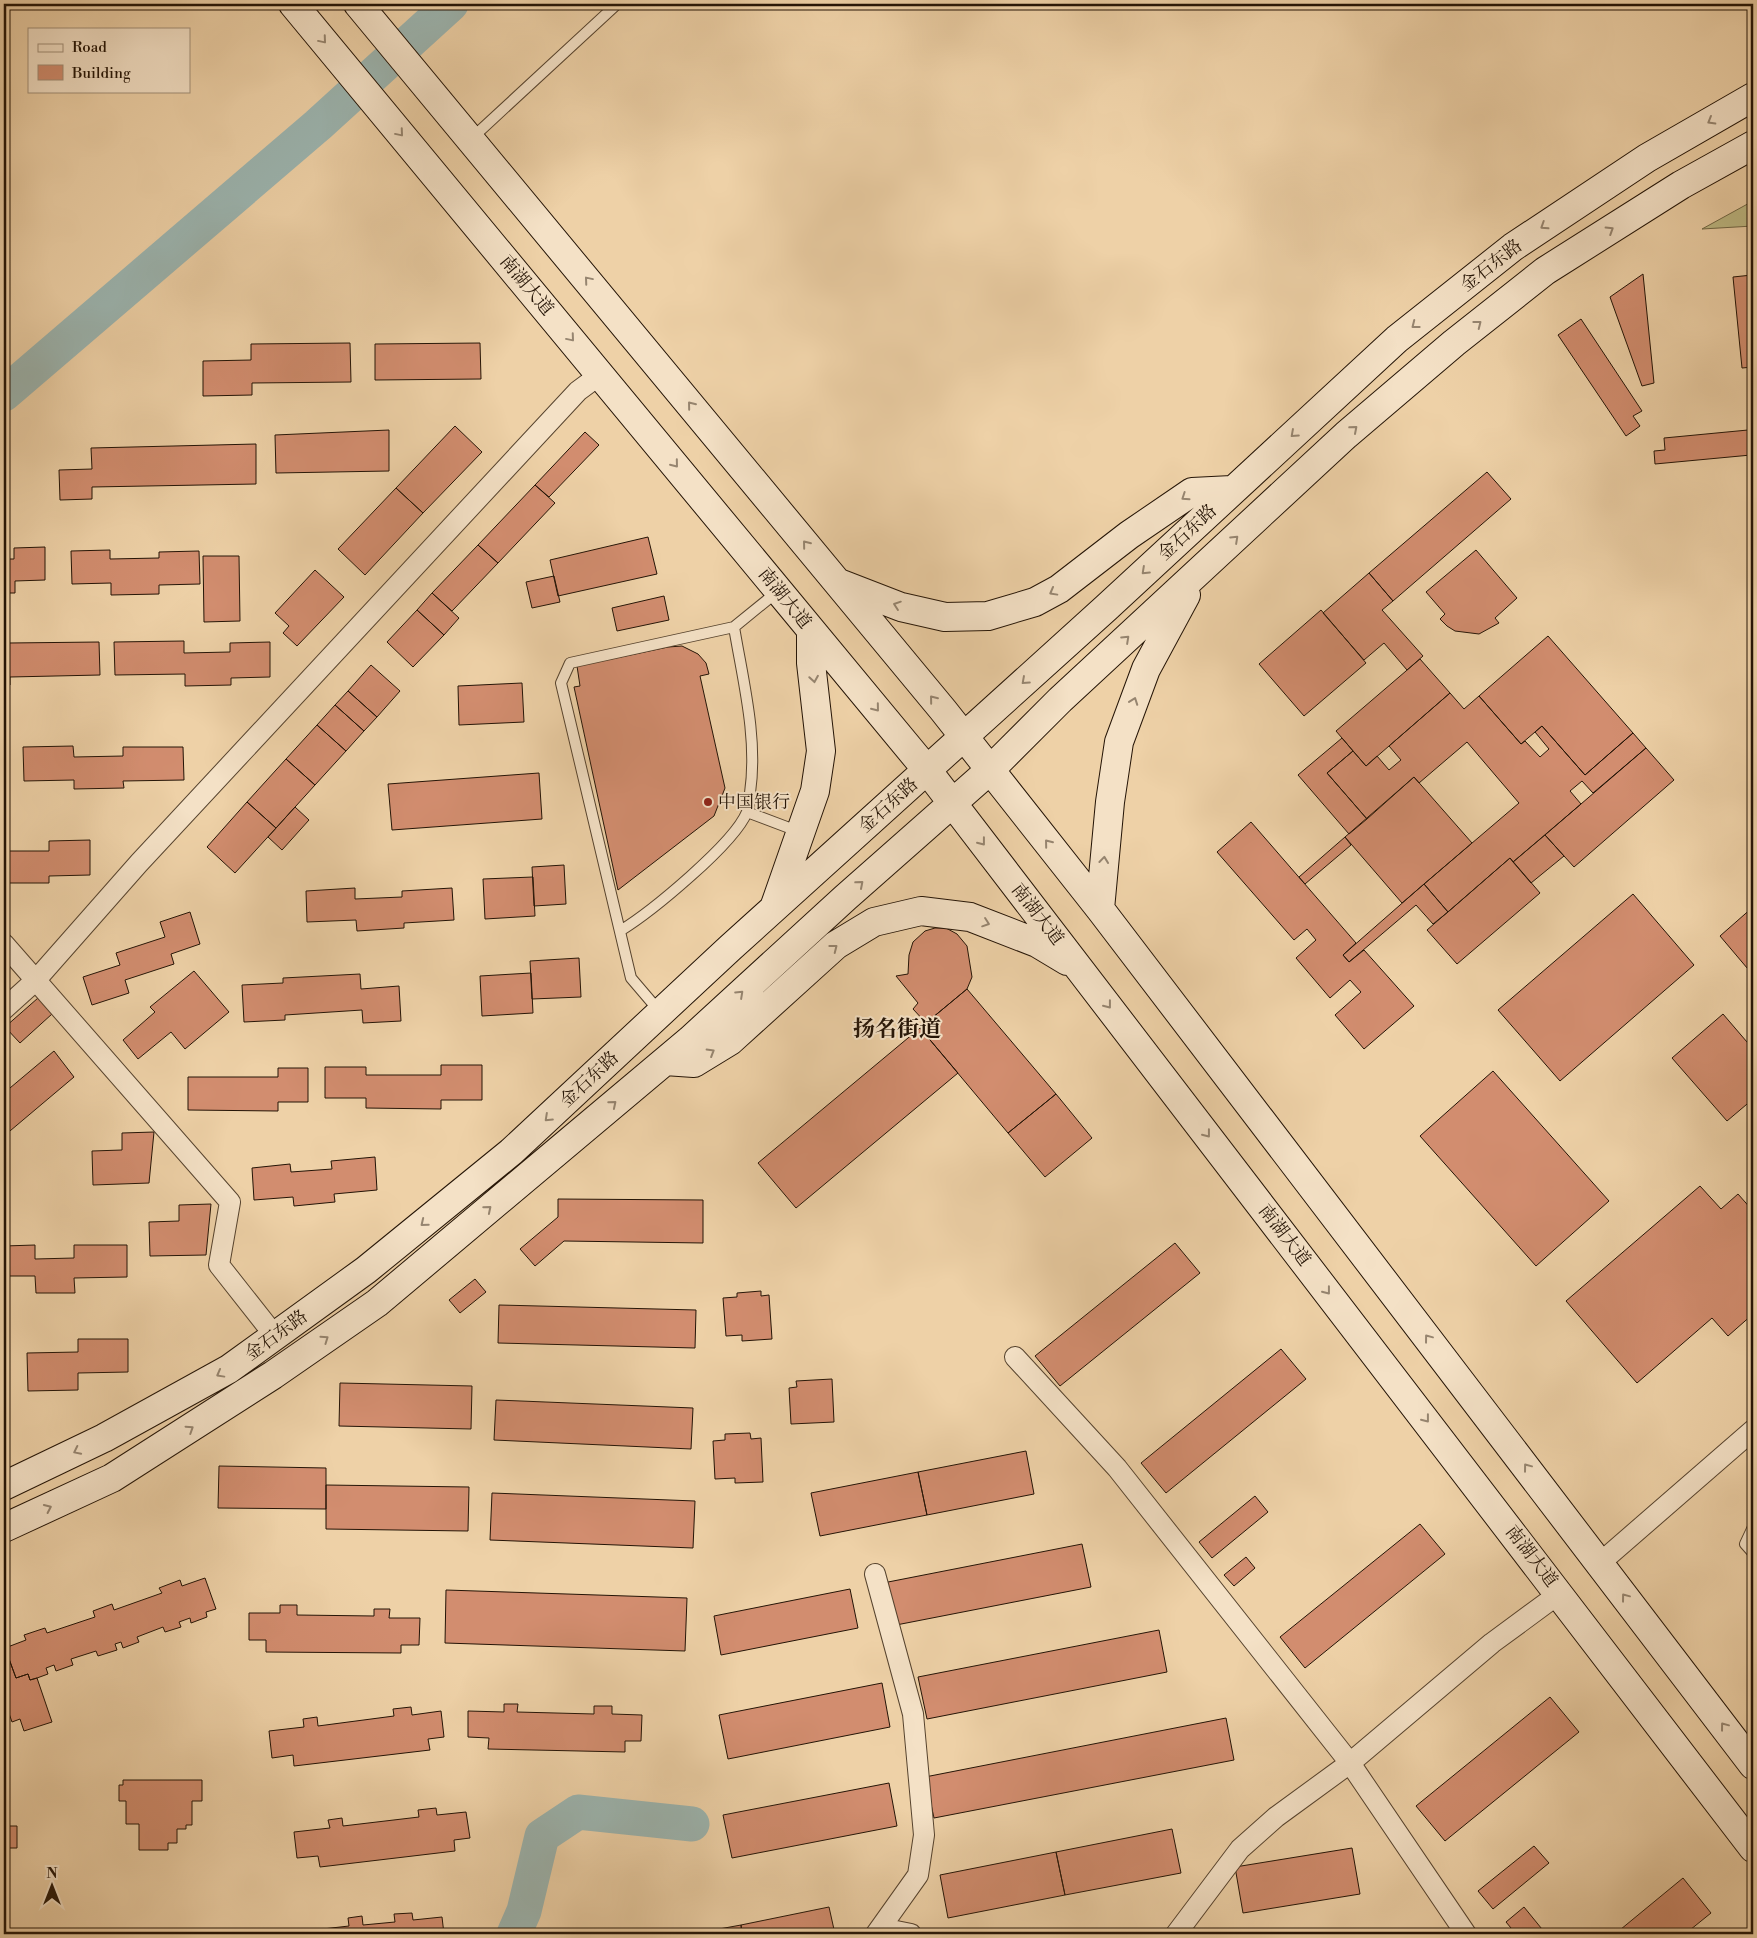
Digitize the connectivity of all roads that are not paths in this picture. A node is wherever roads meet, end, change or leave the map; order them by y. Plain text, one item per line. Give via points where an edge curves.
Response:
1 (293, 4) edge
2 (358, 4) edge
3 (617, 4) edge
4 (1753, 97) edge
5 (471, 140) junction
6 (1753, 144) edge
7 (600, 374) junction
8 (1232, 490) junction
9 (1199, 572) junction
10 (837, 582) junction
11 (779, 590) junction
12 (734, 627) junction
13 (812, 630) junction
14 (964, 736) junction
15 (927, 770) junction
16 (990, 770) junction
17 (952, 804) junction
18 (747, 812) junction
19 (800, 832) junction
20 (773, 909) junction
21 (1100, 909) junction
22 (620, 931) junction
23 (4, 944) edge
24 (1078, 967) junction
25 (35, 981) junction
26 (4, 1009) edge
27 (661, 1013) junction
28 (665, 1061) junction
29 (274, 1336) junction
30 (1015, 1357) dead end
31 (1753, 1430) edge
32 (4, 1486) edge
33 (1753, 1527) edge
34 (4, 1528) edge
35 (1753, 1553) edge
36 (1600, 1562) junction
37 (875, 1574) dead end
38 (1560, 1593) junction
39 (1350, 1763) junction
40 (1753, 1765) edge
41 (1753, 1848) edge
42 (879, 1931) edge
43 (911, 1934) edge
44 (1176, 1934) edge
45 (1466, 1934) edge

1 -> 7 main road, 南湖大道
2 - 5 main road
3 - 5 lane
4 -> 8 main road, 金石东路 via 1647,158 1513,247 1397,339
10 -> 5 main road
9 -> 6 main road, 金石东路 via 1346,435 1545,271
7 -> 11 main road, 南湖大道
7 - 25 street via 578,391 139,863
8 -> 10 main road via 1192,492 1059,589 1035,602 988,616 945,617 901,607
8 -> 14 main road, 金石东路
16 -> 9 main road, 金石东路 via 1060,700
21 -> 9 main road via 1119,742 1146,669
14 -> 10 main road
11 - 12 lane
11 - 13 main road, 南湖大道
12 - 18 lane via 751,734 752,781
12 - 22 lane via 570,663 562,683
13 -> 15 main road, 南湖大道
13 -> 19 main road via 811,663 821,751 815,790
14 - 15 main road, 金石东路
14 - 16 main road
15 - 17 main road, 南湖大道
15 - 20 main road, 金石东路
16 - 17 main road, 金石东路
21 -> 16 main road
17 -> 24 main road, 南湖大道
28 -> 17 main road, 金石东路
18 - 19 lane
18 - 22 lane via 728,840 645,916
19 - 20 main road
20 - 27 main road, 金石东路
36 -> 21 main road
22 - 27 lane via 631,978
23 - 25 street
28 -> 24 main road via 694,1063 730,1041 836,945 874,922 921,911 970,917 1005,929
24 -> 38 main road, 南湖大道
25 - 26 street
25 - 29 street via 230,1202 220,1265
27 -> 29 main road, 金石东路 via 511,1152 366,1270
34 -> 28 main road, 金石东路 via 112,1478 273,1375 377,1303
29 -> 32 main road, 金石东路 via 229,1369 129,1424
30 - 39 street via 1117,1468
31 - 36 street
33 - 35 lane via 1745,1544
40 -> 36 main road
37 - 42 street via 913,1714 924,1835 918,1875
38 - 39 street via 1492,1643
38 - 41 main road, 南湖大道
39 - 44 street via 1276,1817 1240,1849
39 - 45 street
42 - 43 street

